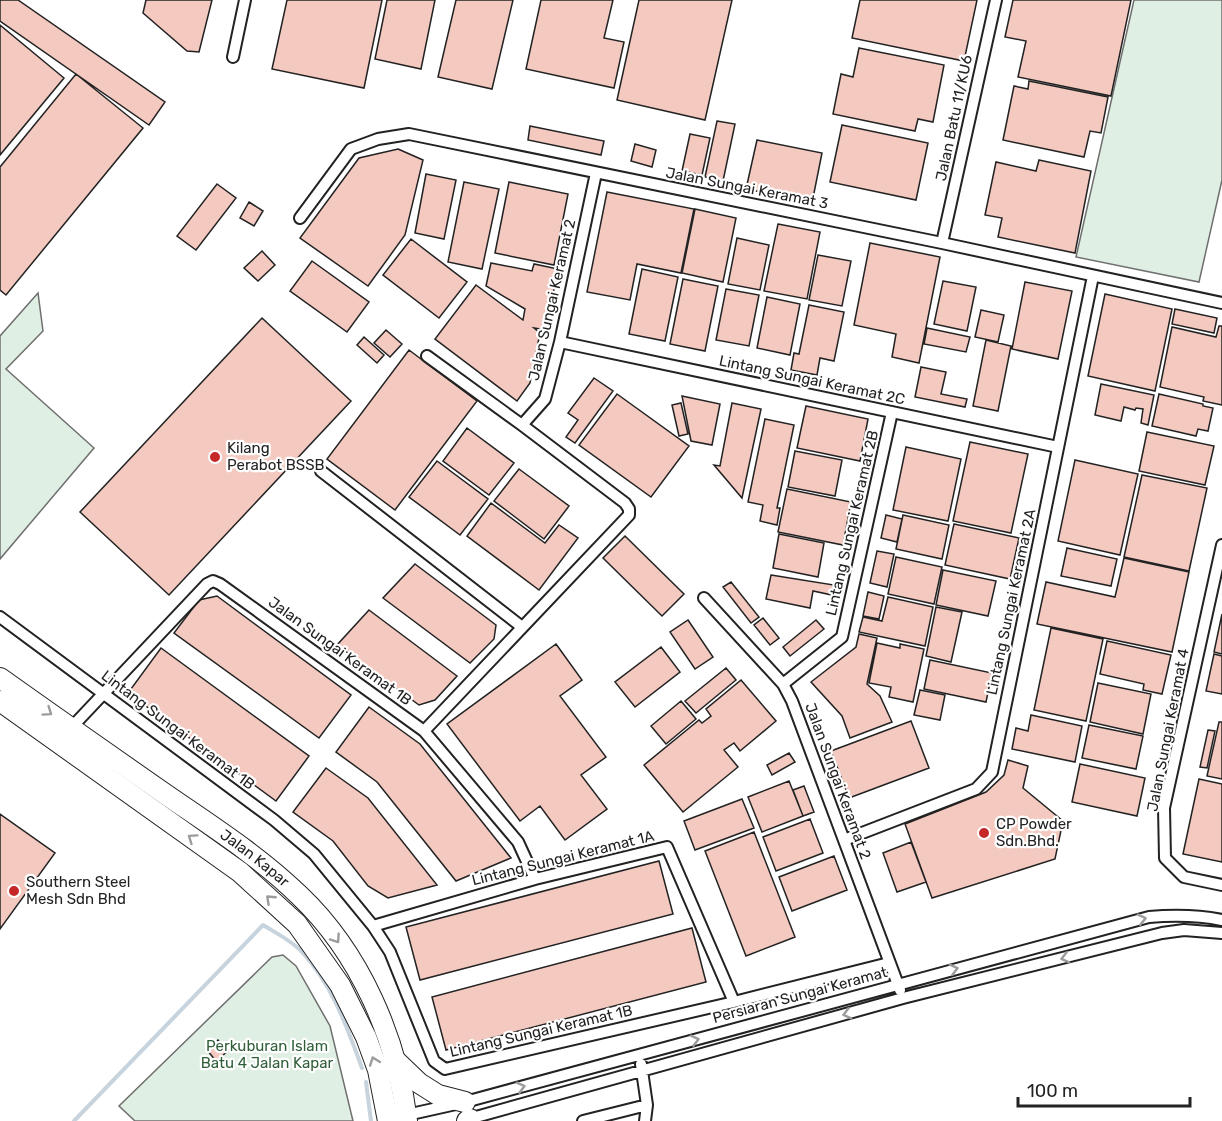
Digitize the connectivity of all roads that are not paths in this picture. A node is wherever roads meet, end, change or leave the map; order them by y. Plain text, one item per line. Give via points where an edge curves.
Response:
1 (245, 0) edge
2 (996, 0) edge
3 (232, 57) dead end
4 (596, 173) junction
5 (300, 218) dead end
6 (942, 243) junction
7 (1093, 276) junction
8 (1222, 303) edge
9 (560, 342) junction
10 (427, 356) dead end
11 (892, 412) junction
12 (522, 425) junction
13 (1058, 447) junction
14 (321, 471) dead end
15 (1222, 544) edge
16 (704, 598) dead end
17 (0, 617) edge
18 (522, 627) junction
19 (0, 678) edge
20 (783, 684) junction
21 (104, 693) junction
22 (0, 701) edge
23 (71, 728) junction
24 (424, 731) junction
25 (844, 840) junction
26 (535, 879) junction
27 (1222, 885) edge
28 (1222, 920) edge
29 (373, 926) junction
30 (1222, 933) edge
31 (889, 963) junction
32 (898, 984) junction
33 (903, 998) junction
34 (734, 1002) junction
35 (638, 1055) junction
36 (396, 1061) junction
37 (643, 1070) junction
38 (647, 1105) junction
39 (466, 1116) edge
40 (397, 1119) edge
41 (584, 1121) edge
42 (645, 1121) edge

1 - 3 street
2 - 6 street, Jalan Batu 11/KU6
4 - 5 street, Jalan Sungai Keramat 3 via 409,134 351,149
4 - 6 street, Jalan Sungai Keramat 3
4 - 9 street, Jalan Sungai Keramat 2
6 - 7 street, Jalan Sungai Keramat 3
7 - 8 street, Jalan Sungai Keramat 3
7 - 13 street, Lintang Sungai Keramat 2A
9 - 11 street, Lintang Sungai Keramat 2C
9 - 12 street, Jalan Sungai Keramat 2 via 545,399
10 - 12 street
11 - 13 street, Lintang Sungai Keramat 2C
11 - 20 street, Lintang Sungai Keramat 2B via 842,637
12 - 18 street via 629,509
13 - 25 street, Lintang Sungai Keramat 2A via 992,772 976,789
14 - 18 street
15 - 27 street, Jalan Sungai Keramat 4 via 1164,808 1165,858 1184,877
16 - 20 street, Jalan Sungai Keramat 2
17 - 21 street, Lintang Sungai Keramat 1B
18 - 24 street
19 -> 23 highway, Jalan Kapar
20 - 25 street, Jalan Sungai Keramat 2
21 - 23 street
21 - 24 street, Jalan Sungai Keramat 1B via 213,581
21 - 29 street, Lintang Sungai Keramat 1B via 314,854
40 -> 22 highway, Jalan Kapar via 366,1037 340,985 297,924 240,872
23 -> 36 highway, Jalan Kapar via 250,854 299,895 324,922 364,981
24 - 26 street, Jalan Sungai Keramat 1B via 518,842
25 - 31 street, Jalan Sungai Keramat 2
26 - 29 street, Lintang Sungai Keramat 1A
26 - 34 street, Lintang Sungai Keramat 1A via 667,847
32 -> 28 street, Persiaran Sungai Keramat via 1149,917 1204,916
29 - 34 street, Lintang Sungai Keramat 1B via 390,952 434,1061 446,1069
30 -> 33 street, Persiaran Sungai Keramat via 1162,933
31 - 32 street, Jalan Sungai Keramat 2
31 - 34 street, Lintang Sungai Keramat 1B
32 - 33 street, Jalan Sungai Keramat 2
35 -> 32 street, Persiaran Sungai Keramat
33 -> 37 street, Persiaran Sungai Keramat
35 - 37 street
39 -> 35 street, Persiaran Sungai Keramat
36 - 39 highway via 419,1083
36 - 40 highway, Jalan Kapar
37 - 38 street
37 - 39 street, Persiaran Sungai Keramat
38 - 41 street
38 - 42 street
39 - 40 street, Persiaran Sungai Keramat

